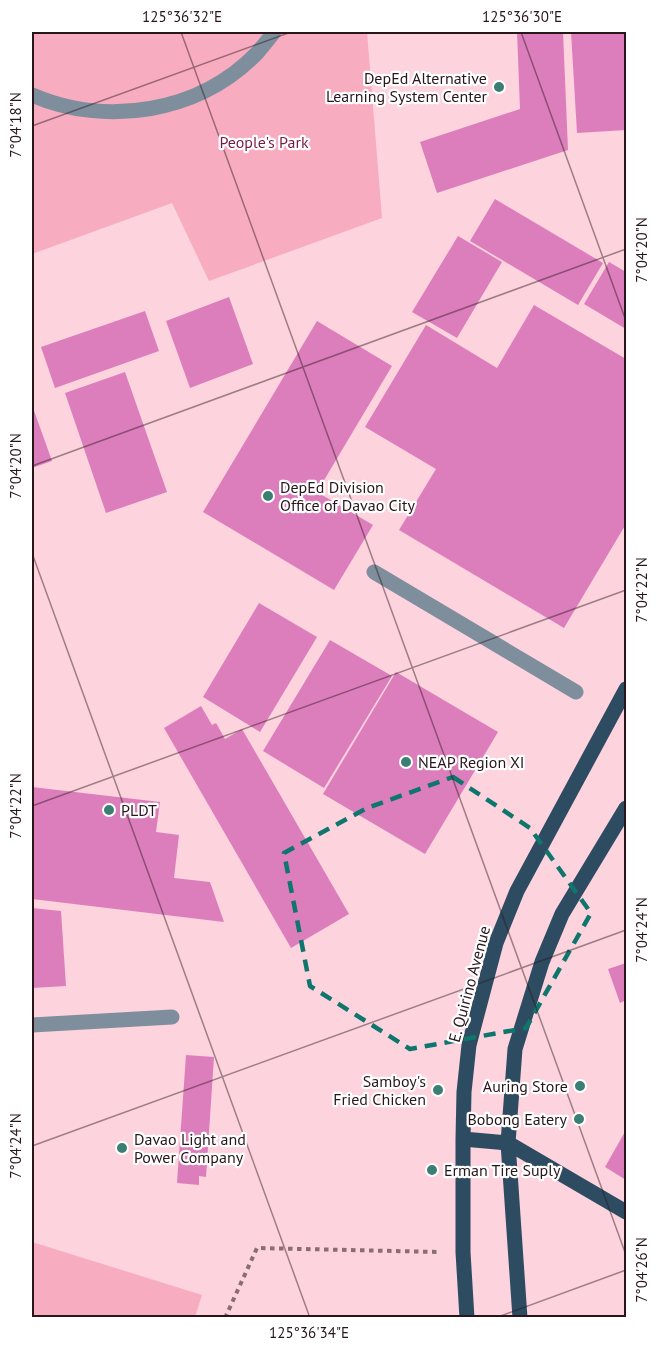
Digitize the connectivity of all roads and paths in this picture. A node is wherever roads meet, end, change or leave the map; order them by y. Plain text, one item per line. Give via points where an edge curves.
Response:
1 (274, 32) edge
2 (32, 94) edge
3 (374, 572) dead end
4 (627, 689) edge
5 (576, 692) dead end
6 (627, 807) edge
7 (172, 1017) dead end
8 (32, 1025) edge
9 (463, 1139) junction
10 (508, 1143) junction
11 (627, 1212) edge
12 (463, 1252) junction
13 (225, 1317) edge
14 (467, 1317) edge
15 (520, 1317) edge

1 - 2 street via 256,54 228,77 195,95 160,107 124,112 87,111
3 - 5 street
4 - 9 main road, E. Quirino Avenue via 517,891 496,943 469,1046
6 - 10 main road via 562,914 542,962 515,1049
7 - 8 street
9 - 10 main road
9 - 12 main road, E. Quirino Avenue
10 - 11 main road
10 - 15 main road
12 - 13 path via 256,1248
12 - 14 main road, E. Quirino Avenue

